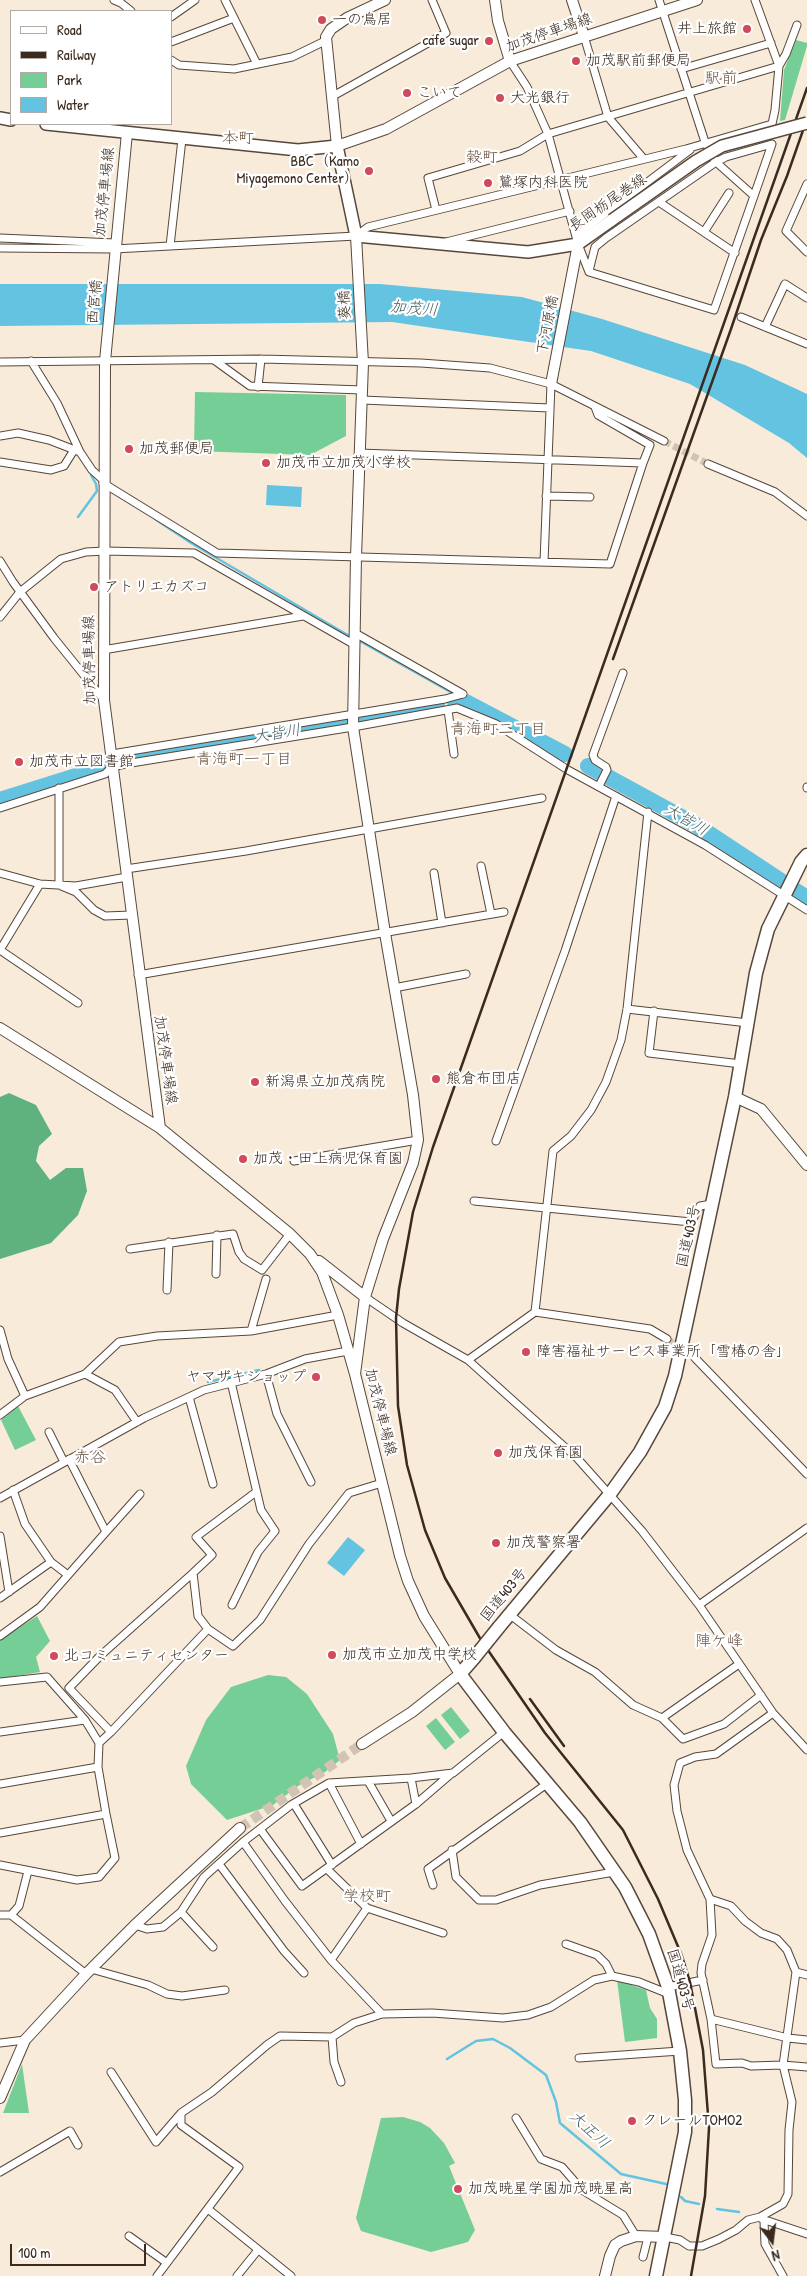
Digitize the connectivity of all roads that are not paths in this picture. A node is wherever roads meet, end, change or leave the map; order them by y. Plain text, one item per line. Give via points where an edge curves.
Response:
1 (114, 0) edge
2 (195, 0) edge
3 (225, 0) edge
4 (385, 0) edge
5 (432, 0) edge
6 (495, 0) edge
7 (572, 0) edge
8 (659, 0) edge
9 (697, 0) edge
10 (755, 0) edge
11 (129, 10) edge
12 (662, 11) junction
13 (172, 16) edge
14 (234, 18) junction
15 (797, 24) dead end
16 (584, 36) junction
17 (325, 41) junction
18 (172, 42) edge
19 (771, 43) junction
20 (172, 61) edge
21 (510, 61) junction
22 (257, 64) junction
23 (779, 66) junction
24 (681, 69) junction
25 (689, 92) junction
26 (333, 96) junction
27 (608, 117) junction
28 (807, 123) edge
29 (55, 125) edge
30 (140, 129) edge
31 (127, 133) junction
32 (548, 134) junction
33 (182, 139) junction
34 (705, 142) junction
35 (337, 146) junction
36 (694, 146) junction
37 (643, 158) junction
38 (716, 162) junction
39 (561, 179) junction
40 (807, 184) edge
41 (729, 193) dead end
42 (754, 196) junction
43 (659, 202) junction
44 (436, 210) junction
45 (570, 210) junction
46 (704, 232) junction
47 (356, 236) junction
48 (0, 238) edge
49 (578, 239) junction
50 (438, 245) junction
51 (170, 246) junction
52 (0, 248) edge
53 (114, 249) junction
54 (807, 252) edge
55 (735, 253) junction
56 (589, 272) junction
57 (807, 298) edge
58 (741, 318) dead end
59 (765, 327) junction
60 (807, 344) edge
61 (105, 357) junction
62 (213, 359) junction
63 (261, 359) junction
64 (363, 360) junction
65 (31, 361) junction
66 (0, 362) edge
67 (551, 384) junction
68 (258, 387) junction
69 (362, 395) junction
70 (595, 407) junction
71 (550, 408) junction
72 (0, 436) edge
73 (664, 442) tunnel mouth
74 (77, 451) junction
75 (360, 453) junction
76 (547, 459) junction
77 (0, 462) edge
78 (643, 463) junction
79 (708, 464) tunnel mouth
80 (103, 482) junction
81 (546, 496) junction
82 (590, 497) dead end
83 (807, 516) edge
84 (105, 551) junction
85 (196, 553) junction
86 (216, 553) junction
87 (356, 557) junction
88 (0, 560) edge
89 (544, 562) junction
90 (20, 592) junction
91 (1, 614) edge
92 (304, 616) junction
93 (355, 632) junction
94 (355, 645) junction
95 (103, 650) junction
96 (623, 673) dead end
97 (104, 700) junction
98 (448, 710) junction
99 (352, 714) junction
100 (353, 727) junction
101 (112, 754) junction
102 (454, 754) dead end
103 (112, 767) junction
104 (600, 783) junction
105 (59, 788) junction
106 (616, 796) junction
107 (542, 798) dead end
108 (0, 808) edge
109 (648, 812) junction
110 (369, 829) junction
111 (807, 855) edge
112 (481, 866) dead end
113 (0, 873) edge
114 (127, 873) junction
115 (434, 873) dead end
116 (40, 884) junction
117 (59, 885) junction
118 (784, 895) junction
119 (807, 910) edge
120 (504, 912) dead end
121 (491, 914) junction
122 (132, 915) junction
123 (442, 923) junction
124 (385, 933) junction
125 (0, 950) edge
126 (466, 974) dead end
127 (138, 975) junction
128 (394, 988) junction
129 (78, 1003) dead end
130 (627, 1009) junction
131 (654, 1012) junction
132 (748, 1023) junction
133 (0, 1028) edge
134 (740, 1064) junction
135 (735, 1097) junction
136 (160, 1128) junction
137 (418, 1140) junction
138 (496, 1141) dead end
139 (294, 1161) dead end
140 (807, 1165) edge
141 (474, 1201) dead end
142 (712, 1204) junction
143 (548, 1207) junction
144 (290, 1234) junction
145 (217, 1235) junction
146 (169, 1242) junction
147 (130, 1249) dead end
148 (310, 1254) junction
149 (216, 1274) dead end
150 (266, 1279) dead end
151 (167, 1290) dead end
152 (365, 1297) junction
153 (535, 1312) junction
154 (338, 1315) junction
155 (0, 1330) edge
156 (251, 1331) junction
157 (668, 1339) tunnel mouth
158 (348, 1351) junction
159 (695, 1358) tunnel mouth
160 (468, 1360) junction
161 (85, 1374) junction
162 (266, 1374) junction
163 (355, 1374) junction
164 (231, 1382) junction
165 (25, 1396) junction
166 (189, 1397) junction
167 (0, 1415) edge
168 (137, 1422) junction
169 (50, 1432) dead end
170 (67, 1460) junction
171 (807, 1474) edge
172 (311, 1482) dead end
173 (382, 1483) junction
174 (213, 1484) dead end
175 (13, 1490) junction
176 (256, 1492) junction
177 (140, 1494) dead end
178 (610, 1494) junction
179 (0, 1498) edge
180 (807, 1528) edge
181 (106, 1532) junction
182 (0, 1536) edge
183 (51, 1562) junction
184 (193, 1573) junction
185 (68, 1575) junction
186 (9, 1592) junction
187 (0, 1598) edge
188 (232, 1605) dead end
189 (699, 1605) junction
190 (509, 1614) junction
191 (208, 1629) junction
192 (0, 1636) edge
193 (739, 1664) junction
194 (460, 1674) junction
195 (0, 1682) edge
196 (760, 1695) junction
197 (773, 1713) junction
198 (662, 1718) junction
199 (85, 1720) junction
200 (0, 1732) edge
201 (111, 1732) junction
202 (504, 1732) junction
203 (99, 1743) junction
204 (362, 1744) tunnel mouth
205 (807, 1750) edge
206 (98, 1767) junction
207 (453, 1773) junction
208 (411, 1778) junction
209 (368, 1781) junction
210 (330, 1783) junction
211 (548, 1783) junction
212 (0, 1784) edge
213 (294, 1804) junction
214 (416, 1804) junction
215 (106, 1814) junction
216 (391, 1821) junction
217 (240, 1828) tunnel mouth
218 (260, 1829) junction
219 (0, 1833) edge
220 (242, 1842) junction
221 (361, 1844) junction
222 (452, 1850) junction
223 (219, 1864) junction
224 (0, 1865) edge
225 (330, 1867) junction
226 (28, 1871) junction
227 (614, 1872) junction
228 (433, 1885) dead end
229 (710, 1899) junction
230 (367, 1908) junction
231 (181, 1912) junction
232 (11, 1914) junction
233 (0, 1915) edge
234 (135, 1925) junction
235 (443, 1933) dead end
236 (566, 1944) dead end
237 (213, 1947) dead end
238 (331, 1960) junction
239 (89, 1972) junction
240 (796, 1972) junction
241 (304, 1973) dead end
242 (807, 1975) edge
243 (612, 1976) junction
244 (703, 1980) junction
245 (225, 1990) dead end
246 (669, 1991) junction
247 (382, 2014) junction
248 (712, 2019) junction
249 (332, 2037) junction
250 (788, 2038) junction
251 (26, 2040) junction
252 (807, 2040) edge
253 (0, 2043) edge
254 (680, 2051) junction
255 (579, 2058) dead end
256 (784, 2065) junction
257 (807, 2068) edge
258 (110, 2072) dead end
259 (341, 2082) dead end
260 (0, 2098) edge
261 (181, 2114) junction
262 (516, 2118) dead end
263 (78, 2145) dead end
264 (0, 2172) edge
265 (208, 2209) junction
266 (762, 2219) junction
267 (807, 2234) edge
268 (129, 2236) dead end
269 (636, 2236) junction
270 (648, 2236) junction
271 (665, 2237) junction
272 (258, 2250) junction
273 (643, 2257) dead end
274 (166, 2263) junction
275 (157, 2276) edge
276 (237, 2276) edge
277 (291, 2276) edge
278 (605, 2276) edge
279 (656, 2276) edge
280 (783, 2276) edge

1 - 11 street
2 - 13 street
3 - 14 street
4 - 17 street via 331,28
5 - 26 street via 446,34
6 - 21 street
7 - 16 street
8 - 12 street
9 - 12 street, 加茂停車場線
10 - 19 street
12 - 16 street, 加茂停車場線
12 - 24 street
14 - 18 street
14 - 22 street
15 - 23 street
16 - 21 street, 加茂停車場線
16 - 27 street
17 - 22 street via 292,57
17 - 26 street
19 - 23 street
19 - 24 street
20 - 22 street via 199,68 234,69
21 - 32 street via 527,87
21 - 35 street, 加茂停車場線 via 386,129
23 - 25 street
23 - 34 street via 772,124
24 - 25 street
25 - 27 street
25 - 34 street
26 - 35 street
27 - 32 street
27 - 37 street
28 - 49 main road, 長岡栃尾巻線, bridge via 722,146
29 - 31 main road
30 - 31 main road
30 - 33 main road
31 - 53 street, 加茂停車場線
32 - 39 street
32 - 44 street via 520,151 428,178
33 - 35 main road via 298,150
33 - 51 street
34 - 36 street
34 - 38 street
35 - 47 main road
36 - 37 street
36 - 49 street
37 - 39 street
38 - 42 street
38 - 42 street via 772,144
38 - 43 street
39 - 44 street
39 - 45 street
40 - 54 street via 786,232
41 - 46 street
42 - 55 street
43 - 46 street
43 - 56 street via 595,247
44 - 47 street via 368,227
45 - 49 street
45 - 50 street via 449,239
46 - 55 street
47 - 50 main road, 長岡栃尾巻線
47 - 51 street
47 - 64 street, 葵橋
48 - 53 street
49 - 50 main road, 長岡栃尾巻線 via 528,252
49 - 56 street
49 - 67 street, 下河原橋
51 - 53 street
52 - 53 street
53 - 61 street, 西宮橋
55 - 56 street via 714,310
57 - 59 street via 784,284
58 - 59 street
59 - 60 street
61 - 62 street
61 - 65 street
61 - 80 street, 加茂停車場線
62 - 63 street
62 - 68 street via 250,386
63 - 64 street
63 - 68 street
64 - 67 street via 490,368
64 - 69 street, 葵橋
65 - 66 street
65 - 74 street via 57,403
67 - 70 street
67 - 71 street
68 - 69 street
69 - 71 street
69 - 75 street, 葵橋
70 - 73 street
70 - 78 street via 598,415 650,445
71 - 76 street
72 - 74 street via 18,433
74 - 77 street via 64,466 51,470
74 - 80 street
75 - 76 street
75 - 87 street, 葵橋
76 - 78 street
76 - 81 street
78 - 89 street via 610,564
79 - 83 street via 775,492
80 - 84 street, 加茂停車場線
80 - 86 street
81 - 82 street
81 - 89 street
84 - 85 street
84 - 90 street via 61,559
84 - 95 street, 加茂停車場線
85 - 86 street
85 - 92 street
86 - 87 street
87 - 89 street
87 - 93 street, 葵橋
88 - 90 street
90 - 91 street
90 - 97 street
92 - 94 street
92 - 95 street
93 - 94 street, 葵橋
93 - 99 street via 463,694
94 - 99 street, 葵橋
95 - 97 street, 加茂停車場線
96 - 104 street via 594,755 594,760 606,767
97 - 101 street, 加茂停車場線
98 - 100 street
98 - 102 street
98 - 104 street via 457,708 496,724 568,770
99 - 100 street, 葵橋
99 - 101 street
100 - 103 street
100 - 110 street, 葵橋
101 - 103 street, 加茂停車場線
103 - 105 street via 105,774
103 - 114 street, 加茂停車場線
104 - 106 street
105 - 108 street
105 - 117 street
106 - 109 street
106 - 138 street
107 - 110 street
109 - 118 street
109 - 130 street
110 - 114 street
110 - 124 street, 葵橋
111 - 118 highway, 国道403号
112 - 121 street
113 - 116 street
114 - 117 street via 76,886
114 - 122 street, 加茂停車場線
115 - 123 street
116 - 117 street
116 - 125 street
117 - 122 street via 76,892 105,916
118 - 119 street
118 - 132 highway, 国道403号 via 768,929 756,973
120 - 121 street
121 - 123 street
122 - 127 street, 加茂停車場線
123 - 124 street
124 - 127 street
124 - 128 street, 葵橋
125 - 129 street
126 - 128 street
127 - 136 street, 加茂停車場線
128 - 137 street, 葵橋
130 - 131 street
130 - 143 street via 606,1082 591,1110 571,1136 553,1151
131 - 132 street
131 - 134 street via 649,1053
132 - 134 highway, 国道403号
133 - 136 street
134 - 135 highway, 国道403号
135 - 140 street via 761,1109
135 - 142 highway, 国道403号
136 - 144 street, 加茂停車場線
137 - 139 street
137 - 152 street, 葵橋 via 413,1163 383,1239
141 - 143 street
142 - 143 street via 700,1206 691,1222
142 - 178 highway, 国道403号 via 675,1376 665,1407 654,1430
143 - 153 street
144 - 145 street via 262,1270 244,1259 233,1234
144 - 148 street, 加茂停車場線
145 - 146 street
145 - 149 street
146 - 147 street
146 - 151 street
148 - 152 street
148 - 154 street, 加茂停車場線 via 329,1286
150 - 156 street
152 - 160 street
152 - 163 street, 葵橋
153 - 157 street via 650,1329
153 - 160 street
154 - 156 street
154 - 158 street, 加茂停車場線
155 - 165 street via 8,1360
156 - 161 street via 157,1336 119,1342
158 - 162 street via 305,1359
158 - 163 street, 加茂停車場線
159 - 171 street
160 - 178 street via 577,1458
161 - 165 street
161 - 168 street via 115,1390
162 - 164 street
162 - 172 street via 277,1414
163 - 173 street, 加茂停車場線
164 - 166 street
164 - 176 street
165 - 167 street
166 - 168 street
166 - 174 street
168 - 170 street
169 - 170 street
170 - 175 street
170 - 181 street
173 - 191 street via 348,1492 308,1544 260,1620 233,1646
173 - 194 street, 加茂停車場線 via 408,1581 424,1616
175 - 179 street
175 - 183 street via 25,1524
176 - 184 street via 196,1537 212,1555
176 - 188 street via 261,1510 275,1531 258,1552
177 - 181 street
178 - 189 street
178 - 190 highway, 国道403号
180 - 189 street
181 - 185 street
182 - 186 street
183 - 185 street
183 - 186 street
184 - 191 street via 198,1616
184 - 201 street via 69,1688
185 - 192 street via 40,1607
186 - 187 street
189 - 193 street
190 - 194 highway, 国道403号, bridge
190 - 198 street via 556,1650 595,1672 632,1704
191 - 201 street
193 - 196 street
193 - 198 street
194 - 202 highway, 国道403号
194 - 204 street via 412,1712
195 - 199 street via 46,1677
196 - 197 street
196 - 198 street via 724,1724 683,1739
197 - 205 street
197 - 229 street via 716,1754 695,1757 680,1764 676,1773 676,1811 687,1850
199 - 200 street
199 - 203 street
201 - 203 street
202 - 207 street
202 - 211 highway, 国道403号
203 - 206 street
206 - 212 street
206 - 215 street
207 - 208 street
207 - 214 street
208 - 209 street
208 - 214 street
209 - 210 street
209 - 216 street
210 - 213 street
210 - 221 street
211 - 222 street
211 - 227 highway, 国道403号
213 - 218 street
213 - 225 street
214 - 216 street
215 - 219 street
215 - 226 street via 115,1858 99,1877 77,1880
216 - 221 street
217 - 234 street
218 - 220 street
218 - 225 street via 302,1886
220 - 223 street
220 - 238 street
221 - 225 street
222 - 227 street via 456,1877 479,1900 496,1900 540,1885
222 - 228 street via 428,1869
223 - 231 street via 204,1877
223 - 241 street
224 - 226 street
225 - 230 street
226 - 232 street via 19,1906
227 - 246 highway, 国道403号 via 649,1934
229 - 240 street via 731,1906 761,1933 777,1940 787,1950
229 - 244 street via 712,1935 702,1964
230 - 235 street
230 - 238 street
231 - 234 street via 163,1926 147,1929
231 - 237 street
232 - 233 street
232 - 239 street
234 - 239 street
236 - 243 street via 597,1955
238 - 247 street
239 - 245 street via 182,1996
239 - 251 street
240 - 242 street
240 - 250 street
243 - 246 street
243 - 247 street via 594,1980 552,2007 528,2015 503,2018 432,2013
244 - 246 street
244 - 248 street
246 - 254 highway, 国道403号
247 - 249 street via 354,2023
248 - 250 street
248 - 256 street via 716,2064
249 - 259 street via 334,2062
249 - 261 street via 280,2036
250 - 252 street
250 - 256 street
251 - 253 street
251 - 260 street
254 - 255 street
254 - 271 highway, 国道403号 via 685,2132
256 - 257 street
256 - 266 street via 792,2102 788,2194 783,2204
258 - 261 street via 156,2142
261 - 265 street via 181,2125 238,2167
262 - 269 street via 542,2159 562,2167 582,2190 623,2215
263 - 264 street via 70,2131
265 - 272 street
265 - 274 street
266 - 267 street
266 - 271 street via 748,2220 736,2230 702,2246 689,2246
266 - 280 street via 765,2244
268 - 274 street
269 - 270 street
269 - 278 street via 615,2245
270 - 271 street
270 - 273 street
271 - 279 highway, 国道403号
272 - 276 street
272 - 277 street
274 - 275 street

